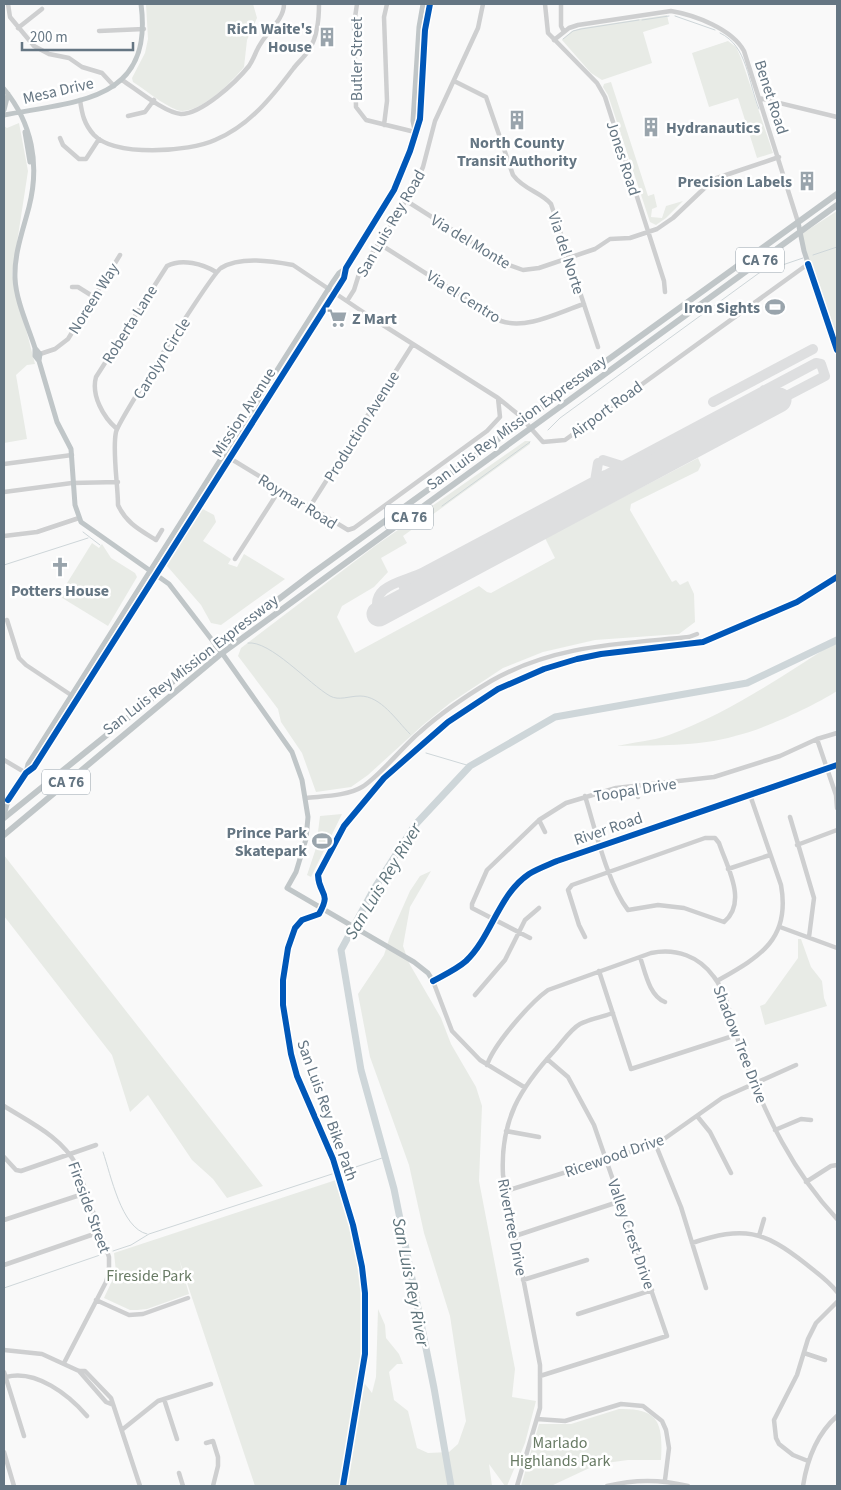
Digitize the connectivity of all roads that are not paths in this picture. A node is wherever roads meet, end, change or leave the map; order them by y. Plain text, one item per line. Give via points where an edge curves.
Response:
1 (8, 4) edge
2 (141, 4) edge
3 (284, 4) edge
4 (319, 4) edge
5 (357, 4) edge
6 (387, 4) edge
7 (423, 4) edge
8 (430, 4) edge
9 (483, 4) edge
10 (545, 4) edge
11 (560, 4) edge
12 (42, 9) dead end
13 (18, 28) junction
14 (144, 29) junction
15 (100, 31) dead end
16 (564, 32) junction
17 (554, 40) junction
18 (122, 80) junction
19 (454, 81) junction
20 (114, 86) junction
21 (4, 89) edge
22 (8, 94) junction
23 (759, 98) junction
24 (80, 100) junction
25 (154, 100) junction
26 (4, 110) edge
27 (21, 114) junction
28 (4, 115) edge
29 (128, 116) dead end
30 (837, 117) edge
31 (384, 125) junction
32 (415, 132) junction
33 (60, 138) dead end
34 (99, 139) junction
35 (779, 157) junction
36 (837, 194) edge
37 (405, 200) junction
38 (837, 205) edge
39 (798, 222) junction
40 (648, 232) junction
41 (800, 232) junction
42 (378, 243) junction
43 (120, 255) dead end
44 (569, 258) junction
45 (808, 264) junction
46 (346, 268) junction
47 (216, 272) junction
48 (72, 287) dead end
49 (329, 288) junction
50 (335, 292) junction
51 (665, 292) dead end
52 (94, 297) junction
53 (347, 301) junction
54 (584, 304) junction
55 (303, 328) junction
56 (413, 344) junction
57 (598, 347) dead end
58 (35, 348) junction
59 (837, 350) edge
60 (40, 354) junction
61 (39, 361) junction
62 (287, 368) junction
63 (262, 392) junction
64 (498, 398) junction
65 (257, 415) junction
66 (524, 421) junction
67 (530, 429) junction
68 (117, 430) junction
69 (223, 454) junction
70 (72, 455) junction
71 (229, 458) junction
72 (4, 464) edge
73 (118, 482) junction
74 (72, 483) junction
75 (280, 489) junction
76 (4, 492) edge
77 (309, 508) junction
78 (79, 518) junction
79 (162, 530) dead end
80 (4, 536) edge
81 (235, 559) dead end
82 (150, 571) junction
83 (156, 575) junction
84 (8, 620) dead end
85 (697, 634) dead end
86 (217, 646) junction
87 (222, 653) junction
88 (71, 695) junction
89 (77, 699) junction
90 (837, 733) edge
91 (818, 738) junction
92 (4, 760) edge
93 (837, 764) edge
94 (828, 768) junction
95 (26, 773) junction
96 (637, 786) junction
97 (750, 795) junction
98 (585, 796) junction
99 (638, 797) dead end
100 (306, 798) junction
101 (8, 800) junction
102 (4, 804) edge
103 (837, 808) edge
104 (4, 816) edge
105 (790, 817) dead end
106 (539, 820) junction
107 (837, 830) edge
108 (546, 832) dead end
109 (4, 835) edge
110 (601, 845) junction
111 (797, 845) junction
112 (770, 855) junction
113 (728, 869) junction
114 (610, 872) junction
115 (685, 901) dead end
116 (539, 908) dead end
117 (684, 908) junction
118 (494, 920) junction
119 (780, 927) junction
120 (521, 932) junction
121 (585, 937) dead end
122 (809, 937) junction
123 (530, 938) dead end
124 (837, 948) edge
125 (640, 957) junction
126 (599, 971) junction
127 (433, 981) junction
128 (717, 981) junction
129 (474, 995) dead end
130 (665, 1002) dead end
131 (613, 1013) junction
132 (736, 1035) junction
133 (547, 1059) junction
134 (487, 1065) junction
135 (796, 1066) dead end
136 (754, 1083) junction
137 (524, 1087) junction
138 (4, 1106) edge
139 (697, 1116) junction
140 (811, 1120) dead end
141 (775, 1130) junction
142 (506, 1131) junction
143 (539, 1137) dead end
144 (655, 1143) junction
145 (96, 1145) dead end
146 (71, 1154) junction
147 (4, 1157) edge
148 (606, 1159) junction
149 (837, 1165) edge
150 (731, 1173) dead end
151 (806, 1182) junction
152 (506, 1192) junction
153 (86, 1193) junction
154 (621, 1201) junction
155 (764, 1219) dead end
156 (837, 1219) edge
157 (4, 1220) edge
158 (100, 1232) junction
159 (515, 1236) junction
160 (759, 1236) junction
161 (692, 1243) junction
162 (587, 1260) dead end
163 (4, 1265) edge
164 (523, 1280) junction
165 (706, 1288) dead end
166 (652, 1290) junction
167 (837, 1292) edge
168 (188, 1298) dead end
169 (96, 1300) junction
170 (837, 1302) edge
171 (578, 1314) dead end
172 (4, 1350) edge
173 (804, 1353) junction
174 (825, 1360) dead end
175 (64, 1363) junction
176 (5, 1374) edge
177 (540, 1376) junction
178 (210, 1384) dead end
179 (164, 1399) junction
180 (87, 1416) dead end
181 (837, 1416) edge
182 (537, 1419) junction
183 (123, 1429) junction
184 (24, 1436) dead end
185 (177, 1439) dead end
186 (206, 1443) dead end
187 (4, 1452) edge
188 (808, 1461) junction
189 (179, 1473) dead end
190 (666, 1480) junction
191 (14, 1486) edge
192 (140, 1486) edge
193 (183, 1486) edge
194 (213, 1486) edge
195 (517, 1486) edge
196 (607, 1486) edge
197 (688, 1486) edge
198 (803, 1486) edge

1 - 13 street via 10,17
2 - 14 main road, Mesa Drive
3 - 25 street via 280,18 249,66 202,108 179,114
4 - 34 street via 315,36 308,52 272,99 232,132 201,145 177,149 117,146
5 - 31 street, Butler Street via 354,102 360,116
6 - 31 street via 384,17 387,101
7 - 32 main road, Mission Avenue via 418,36
8 - 32 main road, Mission Avenue via 425,30 420,119
9 - 19 street, San Luis Rey Road via 478,28
10 - 17 street via 546,30
11 - 16 street
12 - 13 street
13 - 20 street via 34,46 102,73
14 - 15 street
14 - 18 main road, Mesa Drive via 140,53
16 - 17 street, Benet Road
16 - 23 street, Benet Road via 578,25 671,11 681,13 735,38 744,52
17 - 40 street, Jones Road via 597,83 605,97
18 - 20 main road, Mesa Drive
18 - 25 street
19 - 37 street, San Luis Rey Road via 435,121 423,168
19 - 44 street, Via del Norte via 486,97 513,175 520,184 551,204
20 - 24 main road, Mesa Drive
21 - 22 main road
22 - 26 main road
22 - 27 main road
23 - 30 street
23 - 35 street, Benet Road
24 - 27 main road, Mesa Drive
24 - 34 street via 85,124
25 - 29 street via 145,112
27 - 28 main road, Mesa Drive
27 - 58 main road via 29,133 34,171 15,278
31 - 32 street, Butler Street
32 - 46 main road, Mission Avenue via 394,190
33 - 34 street via 79,159 86,158
35 - 39 street, Benet Road
35 - 40 street, Via del Monte via 714,179 669,221
36 - 39 highway, San Luis Rey Mission Expressway / CA 76
37 - 42 street, San Luis Rey Road
37 - 44 street, Via del Monte via 514,268 532,269
38 - 41 highway, San Luis Rey Mission Expressway / CA 76
39 - 41 main road, Benet Road
39 - 66 highway, San Luis Rey Mission Expressway / CA 76
40 - 44 street, Via del Monte via 630,238 610,239 595,249
40 - 51 street, Jones Road
41 - 45 main road, Benet Road
41 - 67 highway, San Luis Rey Mission Expressway / CA 76
42 - 53 street, San Luis Rey Road
42 - 54 street, Via el Centro via 510,324 524,324
43 - 52 street, Noreen Way
44 - 54 street, Via del Norte
45 - 59 main road, Benet Road
45 - 67 street, Airport Road via 565,440 543,442
46 - 49 main road, Mission Avenue
46 - 50 main road, Mission Avenue
47 - 49 street via 239,262 277,262 292,265
47 - 68 street, Carolyn Circle
47 - 68 street, Roberta Lane via 192,263 167,266 112,351 95,382 101,411
48 - 52 street
49 - 50 street, Airport Road
49 - 55 main road, Mission Avenue
50 - 53 street, Airport Road
50 - 62 main road, Mission Avenue
52 - 60 street, Noreen Way via 68,339 55,349
53 - 56 street, Airport Road
54 - 57 street, Via del Norte
55 - 62 main road via 286,362
55 - 63 main road, Mission Avenue
56 - 64 street, Airport Road
56 - 77 street, Production Avenue
58 - 60 main road
58 - 61 main road
60 - 61 main road
61 - 70 main road via 57,422
62 - 65 main road, Mission Avenue
63 - 65 main road
63 - 69 main road, Mission Avenue
64 - 66 street, Airport Road
64 - 77 street, Roymar Road via 500,417 487,432 354,528 344,530
65 - 71 main road, Mission Avenue
66 - 67 street, Airport Road
66 - 86 highway, San Luis Rey Mission Expressway / CA 76
67 - 87 highway, San Luis Rey Mission Expressway / CA 76
68 - 73 street
69 - 71 street, Roymar Road
69 - 82 main road, Mission Avenue
70 - 72 street
70 - 74 main road
71 - 75 street, Roymar Road
71 - 83 main road, Mission Avenue
73 - 74 street
73 - 79 street via 118,505 127,521 156,540
74 - 76 street
74 - 78 main road
75 - 77 street, Roymar Road
75 - 81 street
78 - 80 street via 36,532
78 - 82 main road via 88,528
82 - 83 main road
82 - 88 main road, Mission Avenue
83 - 86 main road via 169,584
83 - 89 main road, Mission Avenue
84 - 88 street via 19,658
85 - 100 street via 570,650 527,663 454,704 362,787
86 - 87 main road
86 - 104 highway, San Luis Rey Mission Expressway / CA 76
87 - 100 main road via 292,752
87 - 109 highway, San Luis Rey Mission Expressway / CA 76
88 - 89 street
88 - 95 main road, Mission Avenue via 28,764
89 - 95 main road, Mission Avenue via 34,767
90 - 91 street, Toopal Drive
91 - 94 street
91 - 96 street, Toopal Drive via 780,756 714,777
92 - 95 street
93 - 94 main road, River Road
94 - 97 main road, River Road
94 - 103 street
95 - 101 main road, Mission Avenue
96 - 98 street, Toopal Drive
96 - 99 street
97 - 110 main road, River Road
97 - 112 street
98 - 106 street, Toopal Drive via 554,808
98 - 110 street
100 - 127 main road via 306,839 296,872 287,888 414,962
101 - 102 main road, Mission Avenue
101 - 104 main road, Mission Avenue
105 - 111 street
106 - 108 street
106 - 118 street, Toopal Drive via 487,870 472,908
107 - 111 street
110 - 114 street
110 - 118 main road, River Road via 529,874 513,890
111 - 122 street via 814,898
112 - 113 street
112 - 119 street via 783,898
113 - 114 street via 719,843 715,838 705,838
113 - 117 street via 736,893 735,907 724,922
114 - 117 street via 628,910 658,905
114 - 121 street via 572,884 568,890
115 - 117 street
116 - 120 street via 525,920
118 - 120 street
118 - 127 main road, River Road via 482,944 464,963
119 - 122 street
119 - 128 street via 758,956
120 - 123 street
120 - 129 street via 505,960
122 - 124 street
125 - 126 street, Shadow Tree Drive
125 - 128 street, Shadow Tree Drive via 666,951 688,956 702,963
125 - 130 street via 654,993
126 - 131 street
126 - 134 street, Shadow Tree Drive via 556,986 538,998 494,1051
127 - 134 street via 452,1031 472,1054
128 - 132 street, Shadow Tree Drive
131 - 132 street via 631,1069
131 - 133 street, Rivertree Drive via 574,1028
132 - 136 street, Shadow Tree Drive
133 - 137 street, Rivertree Drive
133 - 148 street, Valley Crest Drive via 564,1072 576,1089
134 - 137 street
135 - 136 street, Ricewood Drive
136 - 139 street, Ricewood Drive via 722,1098
136 - 141 street, Shadow Tree Drive
137 - 142 street, Rivertree Drive
138 - 146 street, Fireside Street via 53,1137
139 - 144 street, Ricewood Drive
139 - 150 street via 710,1132
140 - 141 street via 801,1119
141 - 151 street, Shadow Tree Drive
142 - 143 street
142 - 152 street, Rivertree Drive via 502,1160
144 - 148 street, Ricewood Drive
144 - 161 street
145 - 146 street
146 - 147 street via 21,1170 16,1170
146 - 153 street, Fireside Street
148 - 152 street, Ricewood Drive
148 - 154 street, Valley Crest Drive
149 - 151 street
151 - 156 street, Shadow Tree Drive
152 - 159 street, Rivertree Drive
153 - 157 street
153 - 158 street, Fireside Street
154 - 159 street
154 - 166 street, Valley Crest Drive
155 - 160 street
158 - 163 street
158 - 169 street, Fireside Street via 109,1257 110,1271
159 - 164 street, Rivertree Drive
160 - 161 street via 729,1232
160 - 167 street via 780,1243
161 - 165 street
162 - 164 street
164 - 177 street, Rivertree Drive
166 - 171 street
166 - 177 street, Valley Crest Drive via 667,1336
168 - 169 street via 143,1314 130,1315
169 - 175 street, Fireside Street
170 - 173 street via 816,1323
172 - 175 street via 30,1351
173 - 174 street
173 - 188 street via 797,1375 774,1420 779,1444
175 - 183 street via 79,1371 111,1404
176 - 180 street via 28,1377 53,1386
176 - 184 street
177 - 182 street, Rivertree Drive
178 - 179 street
179 - 183 street
179 - 185 street
181 - 188 street via 818,1438
182 - 190 street via 565,1421 621,1404 643,1406 662,1421 666,1430 669,1448
182 - 195 street, Rivertree Drive
183 - 192 street
186 - 194 street via 213,1440 218,1457
187 - 191 street
188 - 198 street
189 - 193 street
190 - 196 street via 638,1480
190 - 197 street

